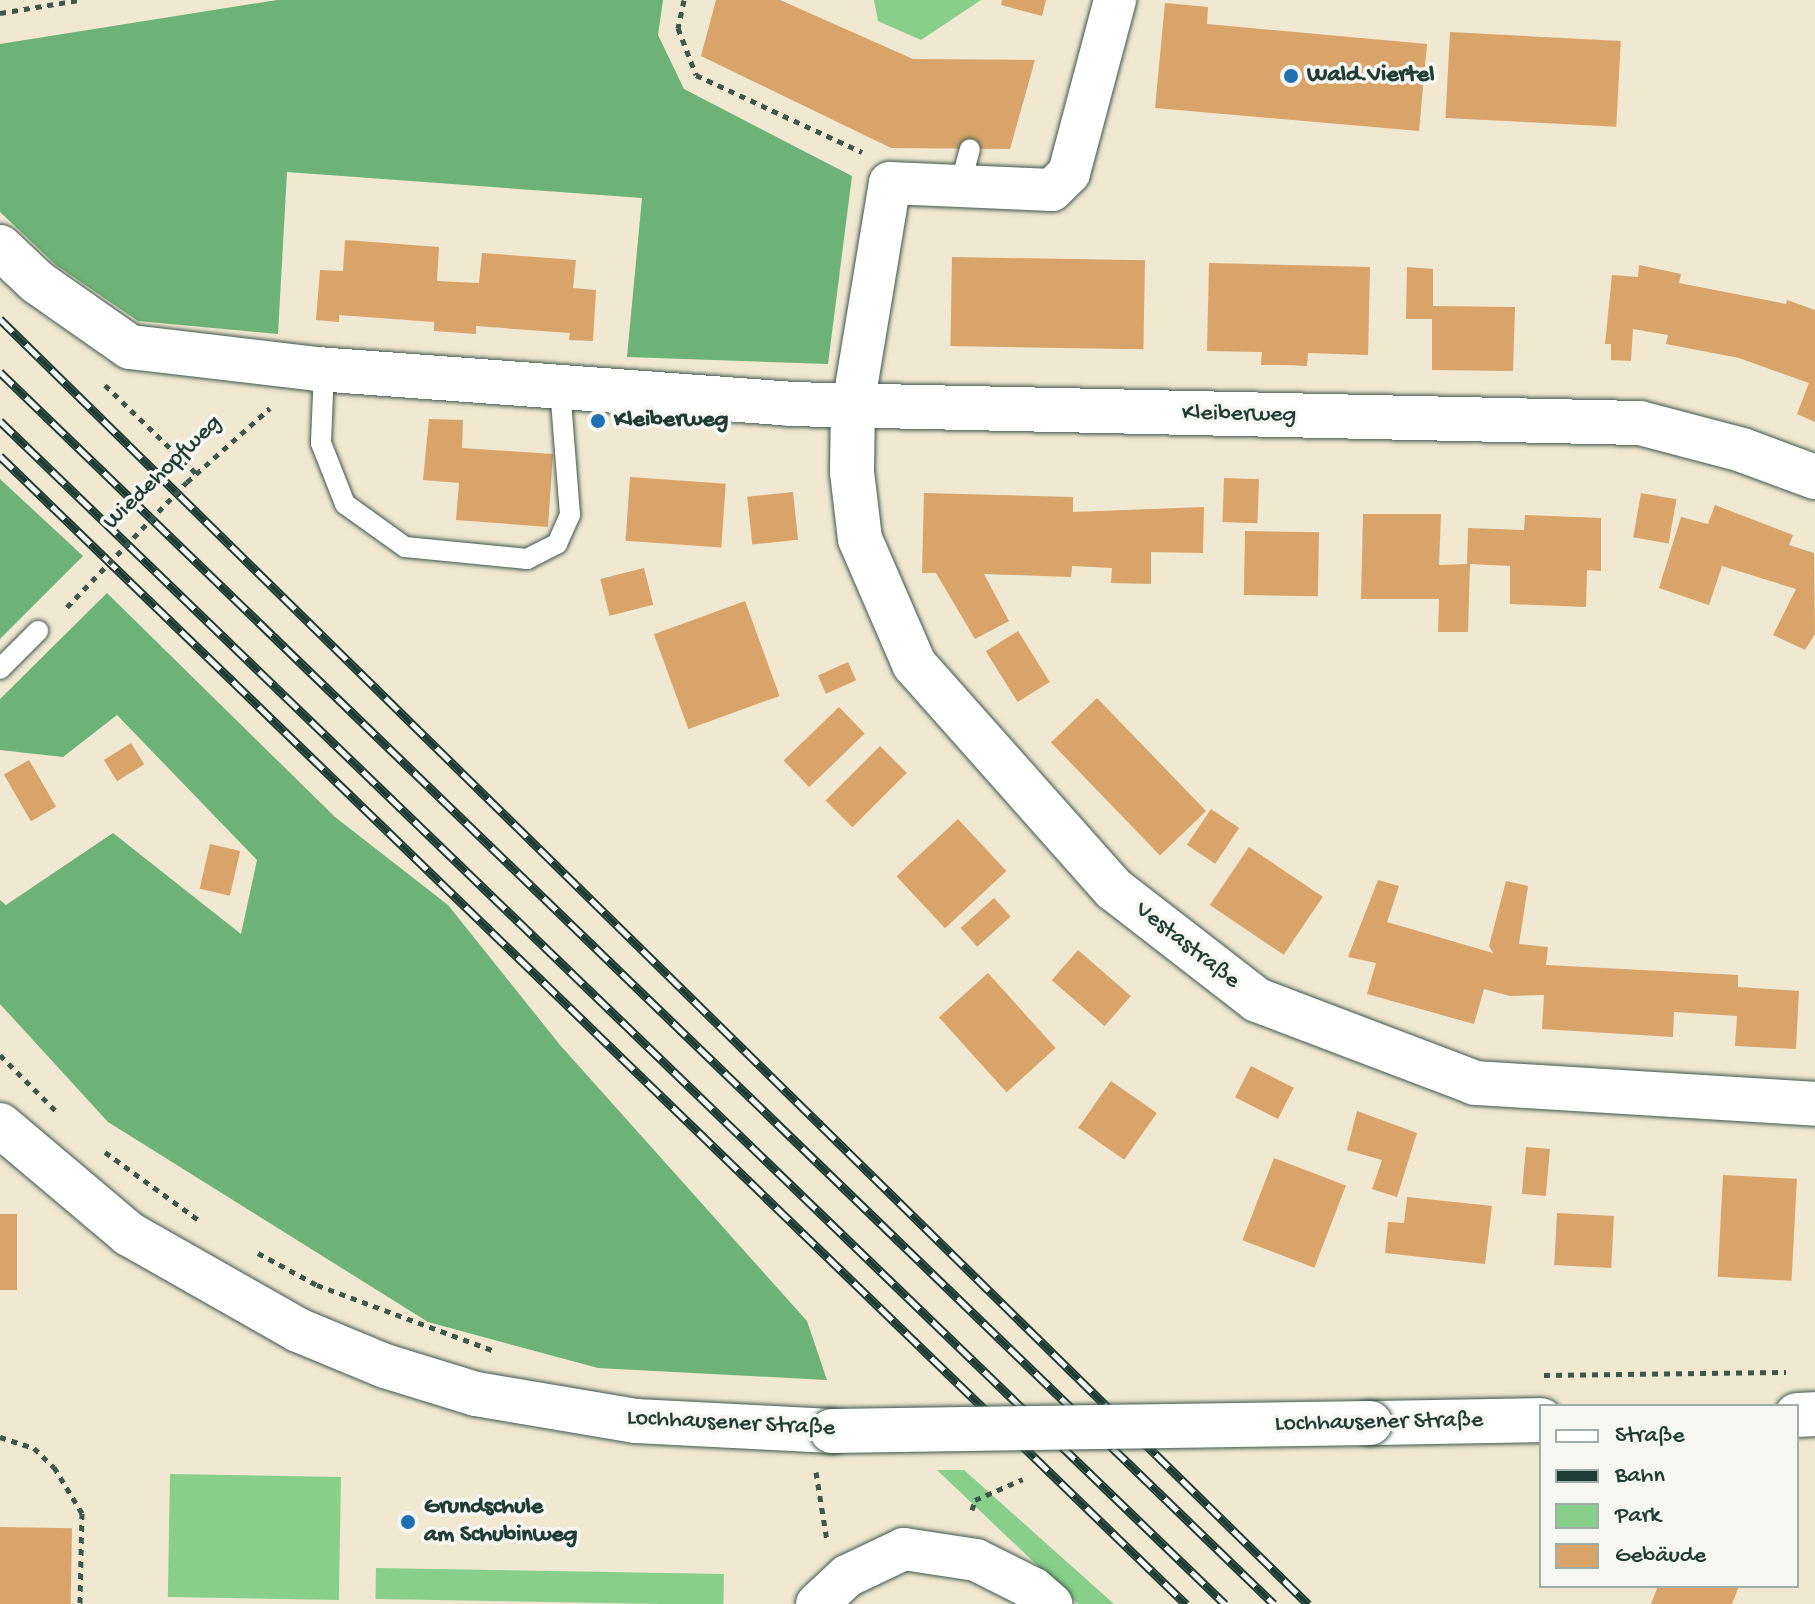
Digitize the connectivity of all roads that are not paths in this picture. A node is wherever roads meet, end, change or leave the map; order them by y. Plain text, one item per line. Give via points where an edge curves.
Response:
1 (1115, 0) edge
2 (0, 247) edge
3 (324, 370) junction
4 (560, 388) junction
5 (853, 406) junction
6 (1815, 477) edge
7 (38, 631) dead end
8 (0, 669) edge
9 (1815, 1104) edge
10 (0, 1125) edge
11 (1539, 1420) edge
12 (817, 1604) edge
13 (1051, 1604) edge

1 - 5 street via 1069,173 1052,190 965,168 890,183
2 - 3 main road, Kleiberweg via 37,282 130,347
3 - 4 main road, Kleiberweg
3 - 4 lane via 321,443 345,504 405,547 527,559 557,544 570,515
4 - 5 main road, Kleiberweg
5 - 6 main road, Kleiberweg via 1640,423 1742,450
5 - 9 main road, Vestastraße via 852,472 860,539 914,664 1114,889 1257,1000 1475,1083
7 - 8 lane
10 - 11 main road, Lochhausener Straße, bridge via 129,1234 298,1330 385,1366 476,1394 636,1421 832,1431
12 - 13 street via 847,1576 904,1549 976,1560 1034,1589

